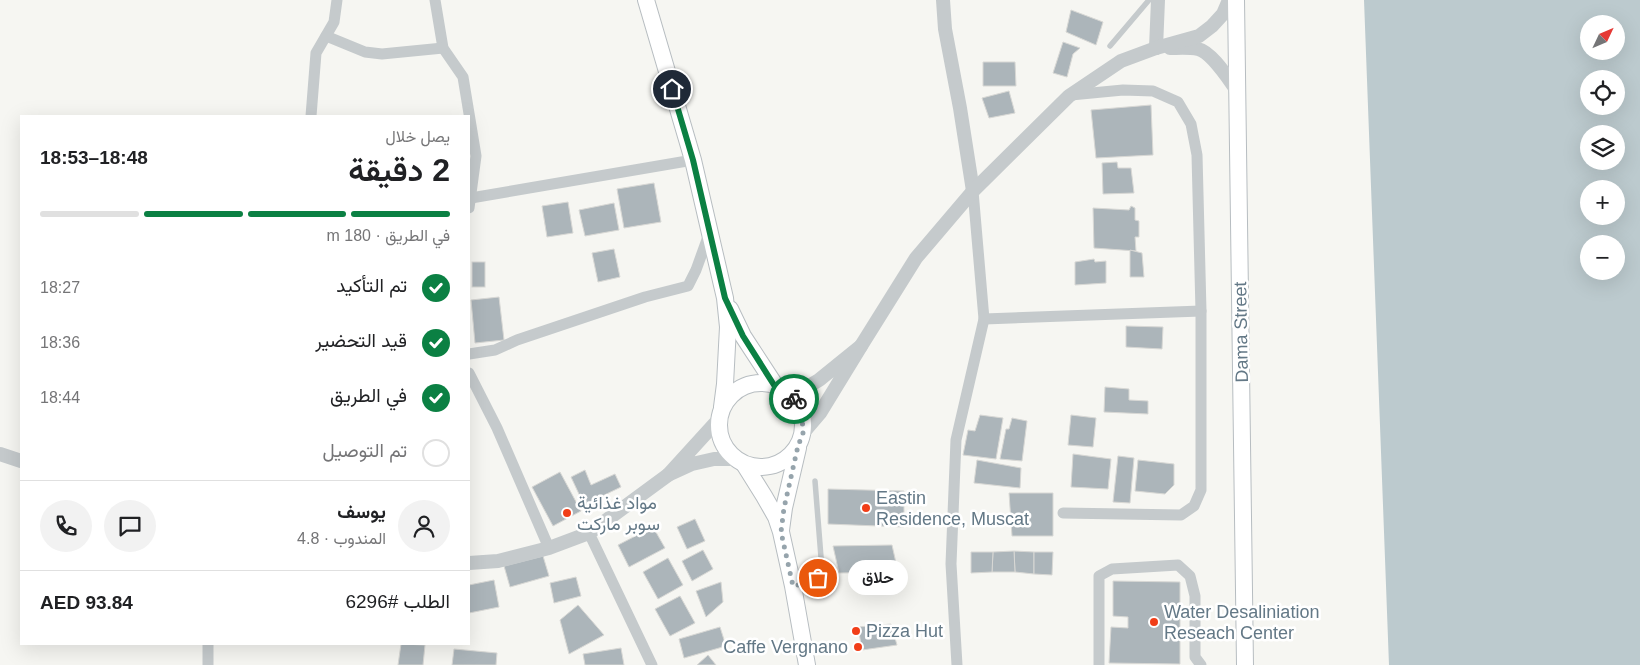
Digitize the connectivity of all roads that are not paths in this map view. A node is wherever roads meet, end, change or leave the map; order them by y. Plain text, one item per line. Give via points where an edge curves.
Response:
1 (337, 0) edge
2 (435, 0) edge
3 (646, 0) edge
4 (943, 0) edge
5 (1149, 0) edge
6 (1158, 0) edge
7 (1229, 0) edge
8 (1236, 0) edge
9 (326, 36) junction
10 (1110, 46) dead end
11 (443, 48) junction
12 (1156, 48) junction
13 (1238, 92) junction
14 (1069, 96) junction
15 (311, 115) edge
16 (469, 115) edge
17 (470, 120) edge
18 (693, 160) junction
19 (973, 191) junction
20 (470, 203) edge
21 (710, 232) junction
22 (725, 298) junction
23 (1200, 311) junction
24 (984, 319) junction
25 (861, 346) junction
26 (470, 354) edge
27 (470, 375) edge
28 (777, 386) junction
29 (721, 413) junction
30 (801, 440) junction
31 (0, 454) edge
32 (20, 461) edge
33 (740, 461) junction
34 (668, 475) junction
35 (815, 482) dead end
36 (1063, 513) dead end
37 (781, 532) junction
38 (589, 533) junction
39 (549, 548) junction
40 (470, 563) edge
41 (793, 586) junction
42 (208, 645) edge
43 (208, 665) edge
44 (652, 665) edge
45 (807, 665) edge
46 (957, 665) edge
47 (1099, 665) edge
48 (1201, 665) edge
49 (1245, 665) edge

1 - 9 street via 334,22
2 - 11 street
3 - 18 main road
4 - 19 street via 945,30
5 - 10 lane
6 - 12 street
7 - 12 street via 1224,14 1199,36
8 - 13 main road, Dama Street
9 - 11 street via 365,52 382,54
9 - 15 street via 316,53
11 - 16 street via 463,77
12 - 13 street via 1198,49 1207,53
12 - 14 street via 1121,61
13 - 49 main road, Dama Street
14 - 19 street
14 - 23 street via 1123,90 1154,91 1178,102 1191,124 1198,155
17 - 20 street via 476,156
18 - 20 street
18 - 21 main road
19 - 24 street
19 - 25 street via 916,258
21 - 22 main road
21 - 26 street via 688,286 645,297 495,350
22 - 28 main road via 743,336
22 - 29 main road via 728,327
23 - 24 street
23 - 36 street via 1200,490 1194,506 1181,515
24 - 46 street via 956,440 951,564
25 - 28 street via 809,386
25 - 30 street
27 - 39 street via 498,428
28 - 29 main road via 762,383 738,389 729,397
28 - 30 main road via 794,399 802,415
29 - 33 main road via 720,434 726,448
29 - 34 street
30 - 33 main road via 788,458 774,466 759,468
30 - 37 main road
31 - 32 street
33 - 34 street via 714,459 692,464
33 - 37 main road via 764,496
34 - 38 street
35 - 41 lane via 822,570 818,578
37 - 41 main road
38 - 39 street
38 - 44 street
39 - 40 street via 498,561
41 - 45 main road
42 - 43 street
47 - 48 street via 1099,576 1112,569 1178,565 1190,576 1195,596 1195,657

